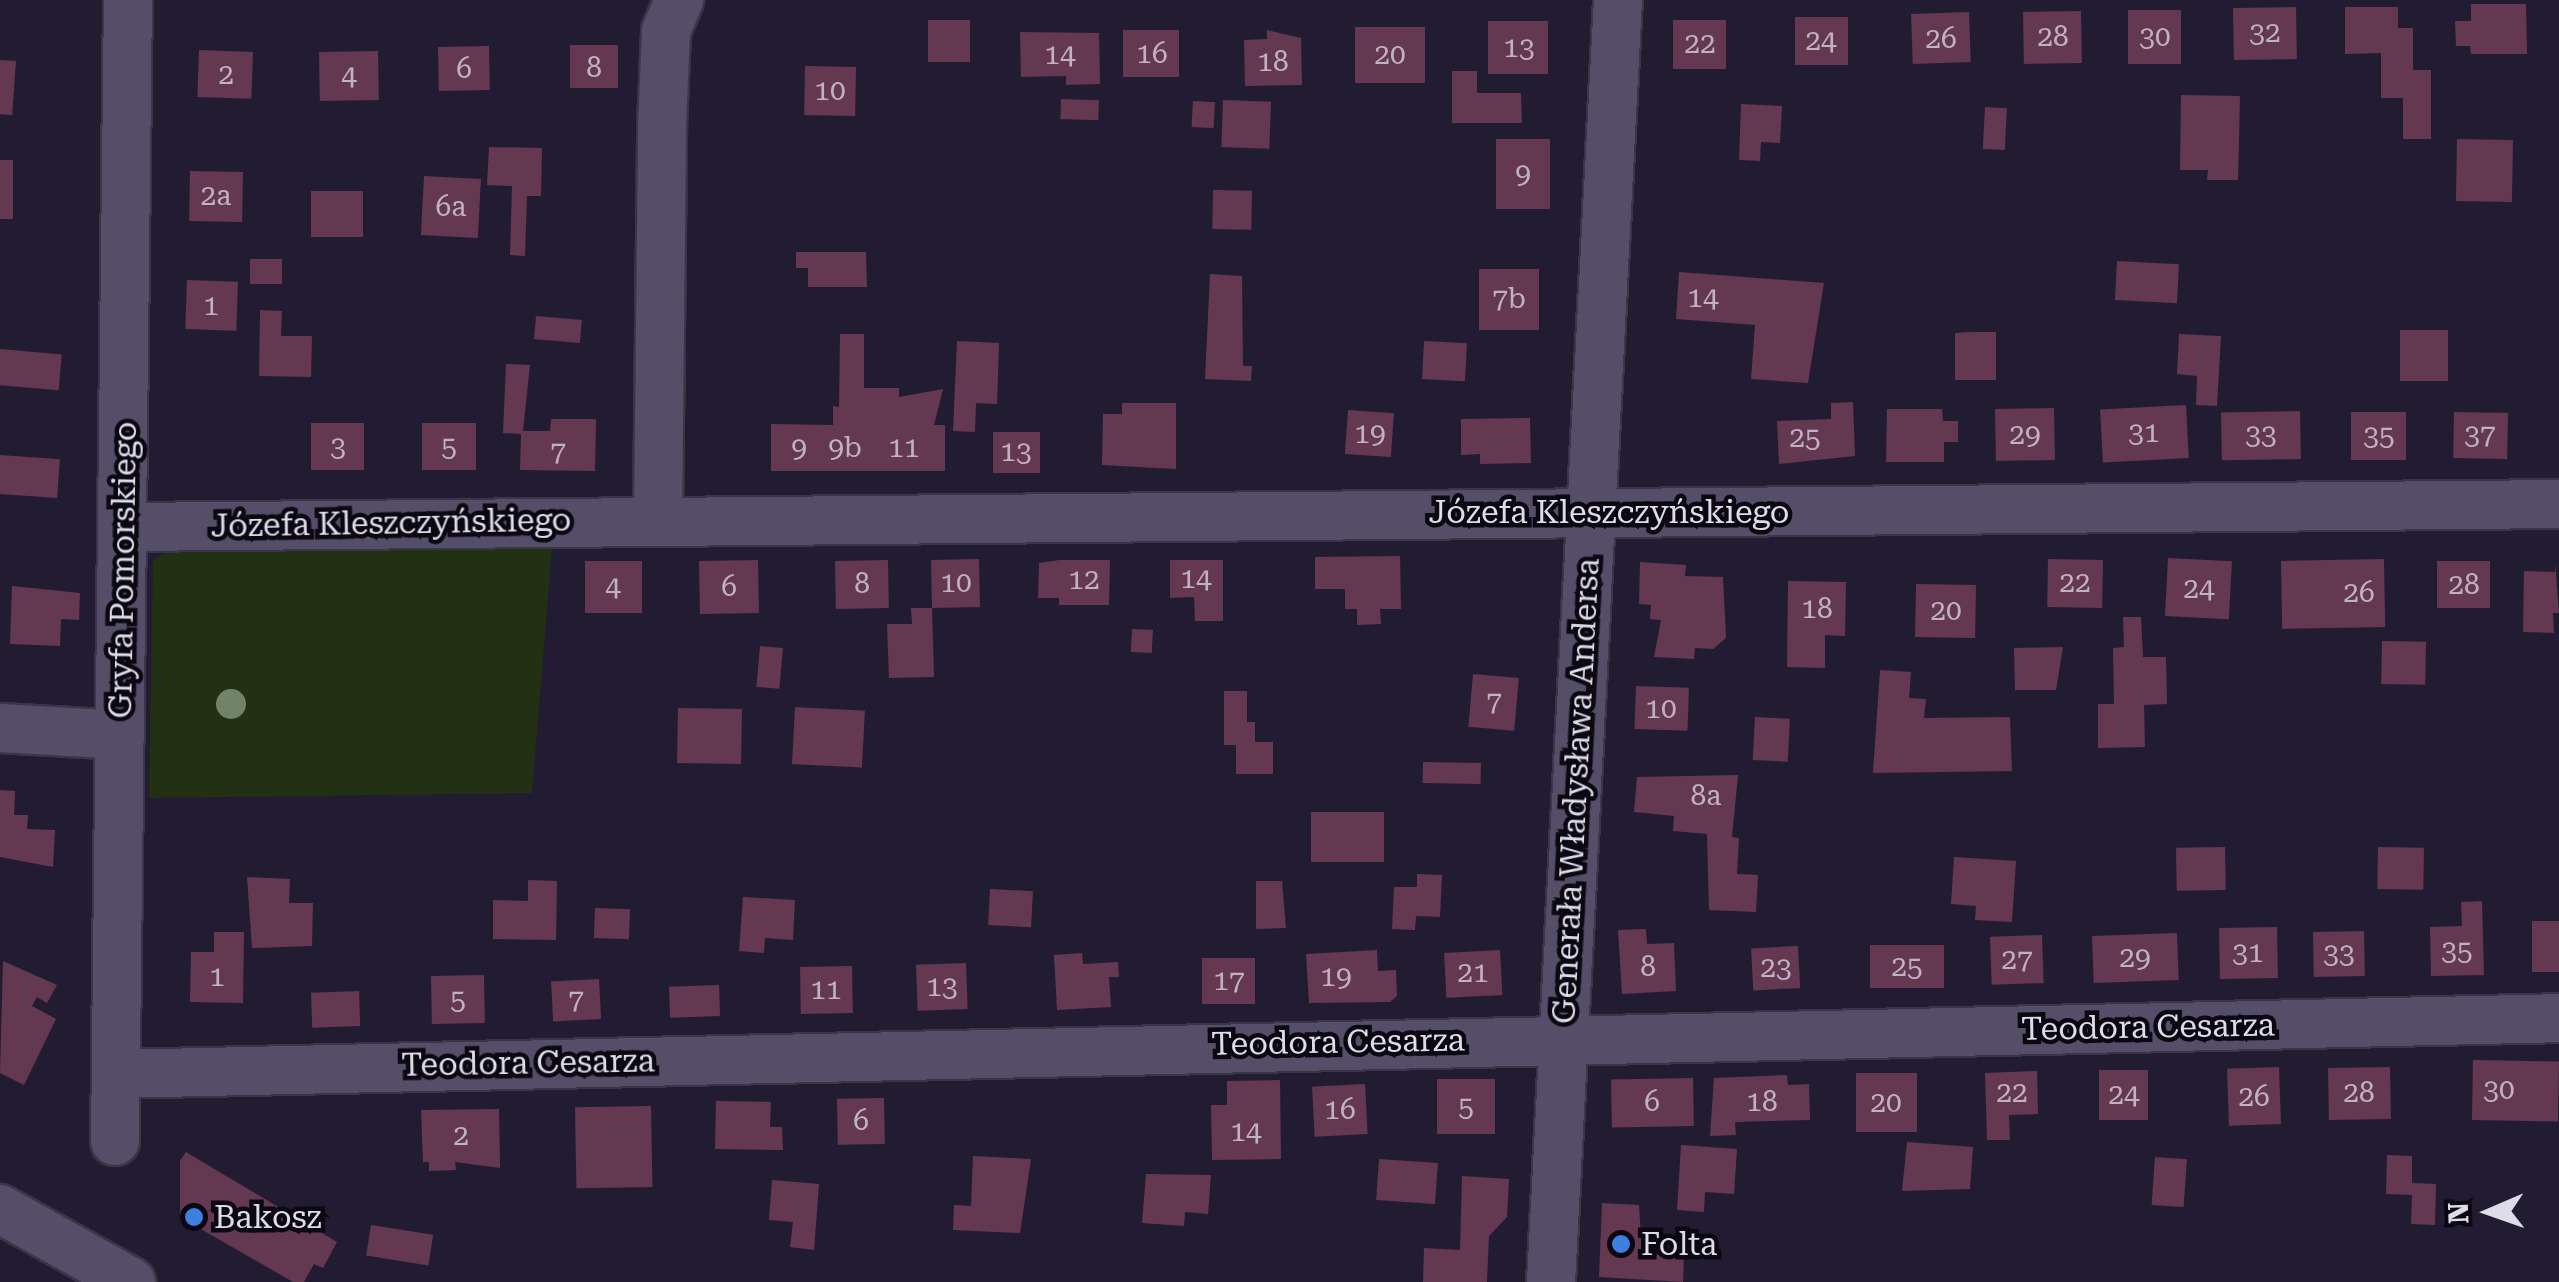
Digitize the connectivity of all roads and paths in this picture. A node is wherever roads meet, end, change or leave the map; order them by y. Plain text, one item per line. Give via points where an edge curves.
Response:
1 (128, 0) edge
2 (679, 0) edge
3 (1618, 0) edge
4 (2559, 504) edge
5 (1592, 512) junction
6 (658, 522) junction
7 (124, 527) junction
8 (0, 728) edge
9 (120, 735) junction
10 (2559, 1018) edge
11 (1562, 1038) junction
12 (118, 1074) junction
13 (115, 1141) dead end
14 (0, 1209) edge
15 (131, 1282) edge
16 (1551, 1282) edge

1 - 7 street, Gryfa Pomorskiego
2 - 6 street via 666,31
3 - 5 street, Generała Władysława Andersa
4 - 5 street, Józefa Kleszczyńskiego
5 - 6 street, Józefa Kleszczyńskiego
5 - 11 street, Generała Władysława Andersa
6 - 7 street, Józefa Kleszczyńskiego
7 - 9 street, Gryfa Pomorskiego
8 - 9 street
9 - 12 street, Gryfa Pomorskiego
10 - 11 street, Teodora Cesarza
11 - 12 street, Teodora Cesarza
11 - 16 street, Generała Władysława Andersa
12 - 13 street, Gryfa Pomorskiego
14 - 15 street

